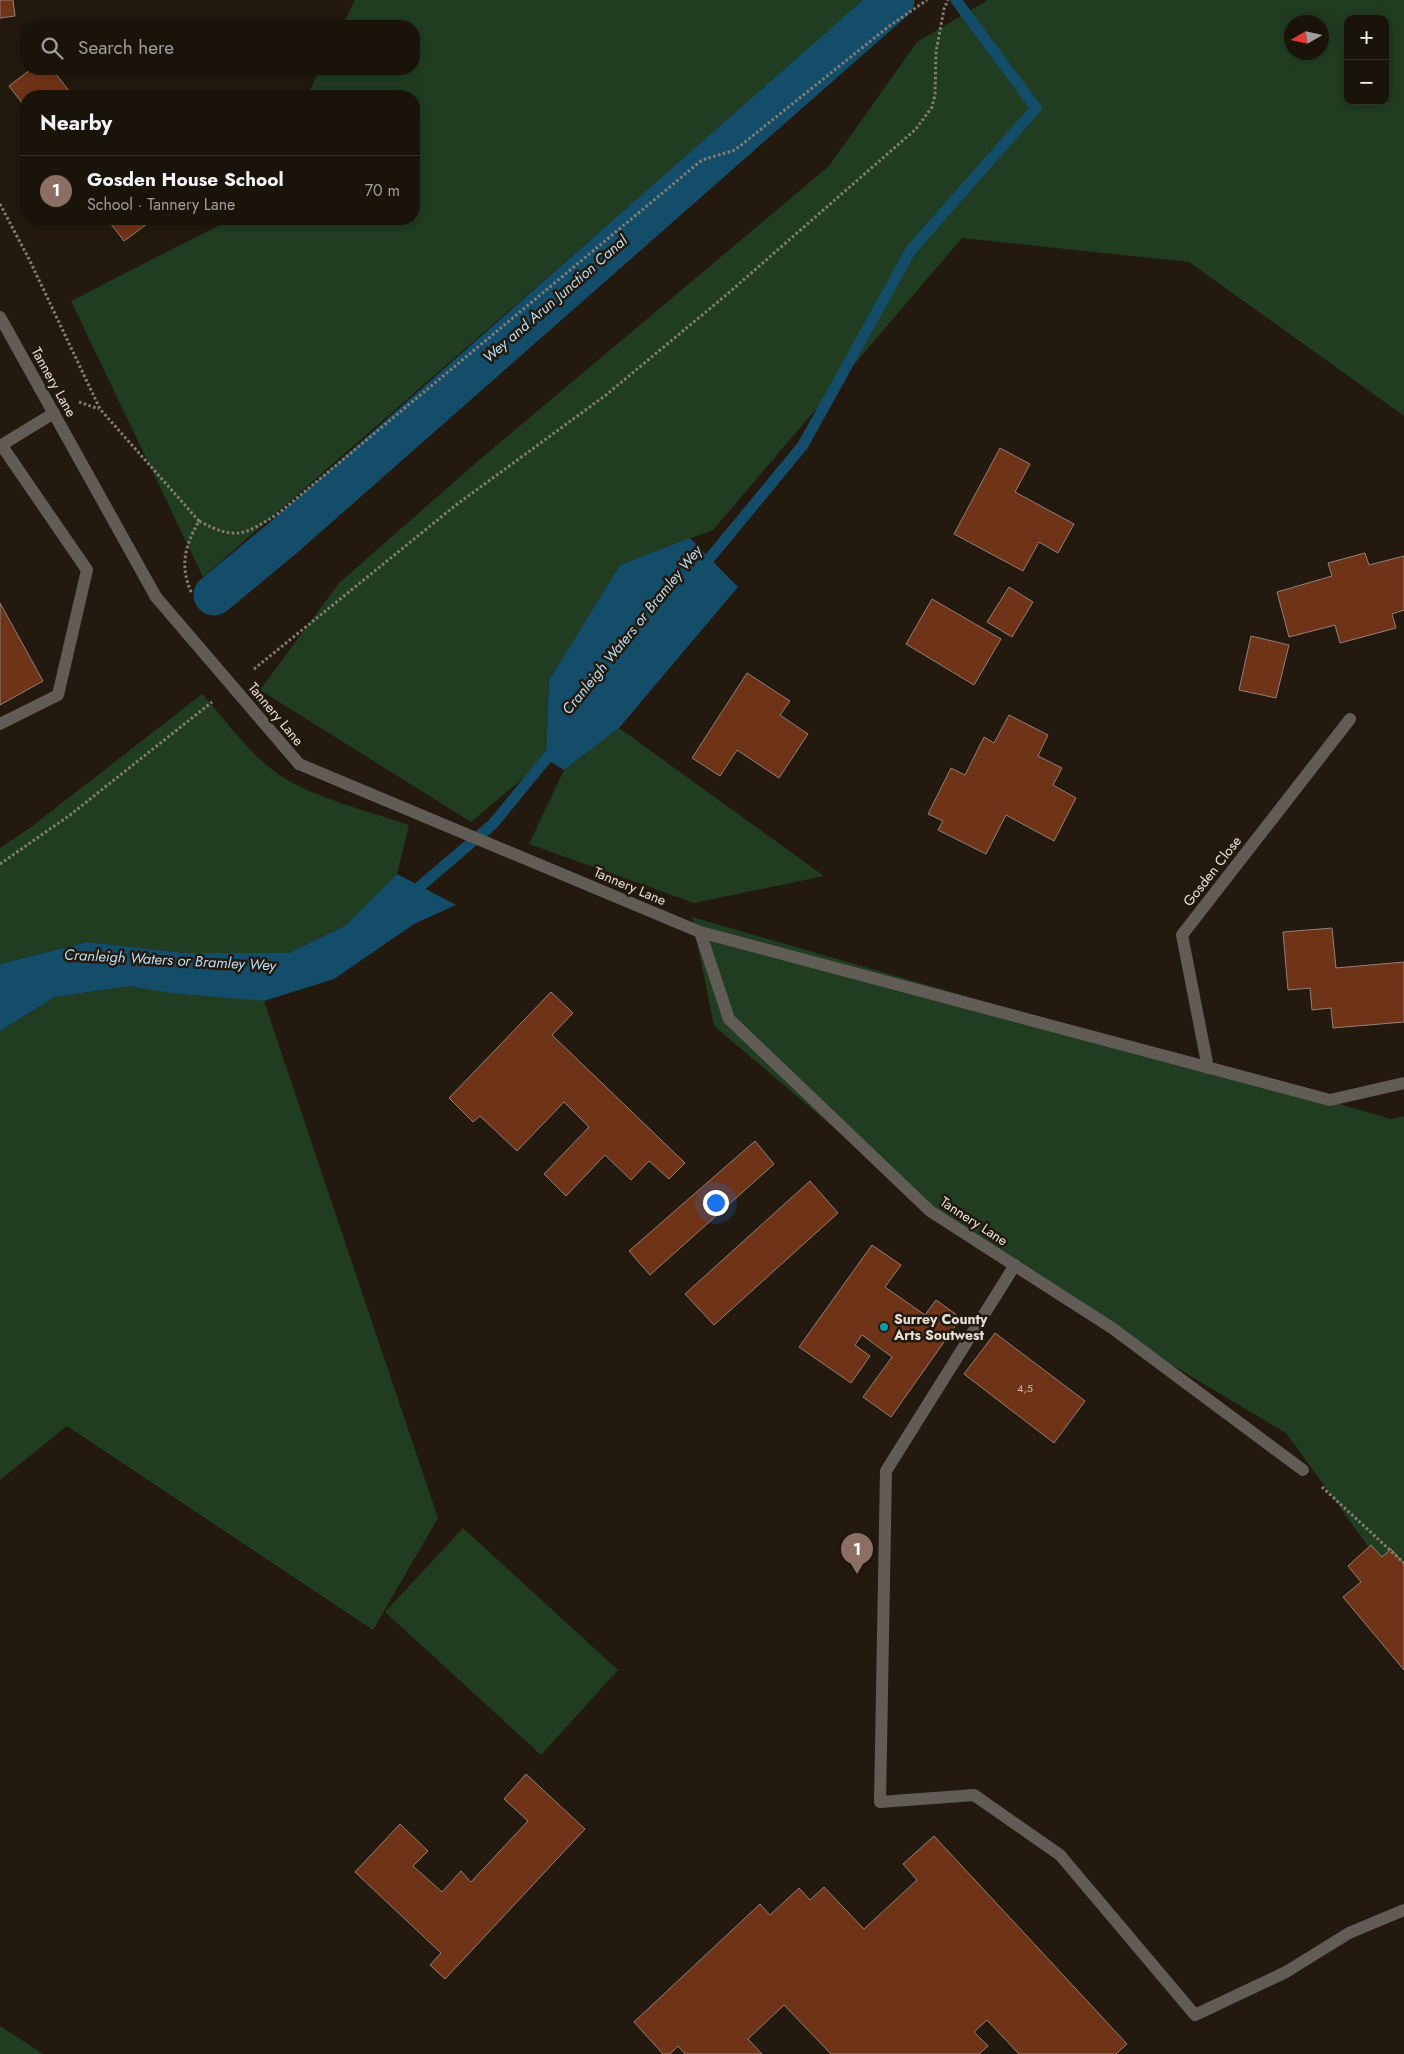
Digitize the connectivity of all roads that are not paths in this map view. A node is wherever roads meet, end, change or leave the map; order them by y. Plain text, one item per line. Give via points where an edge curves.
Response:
1 (0, 317) edge
2 (54, 413) junction
3 (1, 446) edge
4 (1350, 719) dead end
5 (0, 724) edge
6 (700, 932) junction
7 (1208, 1068) junction
8 (1404, 1083) edge
9 (1015, 1265) junction
10 (1303, 1470) road end
11 (1404, 1910) edge

1 - 2 street, Tannery Lane
2 - 3 street
2 - 6 street, Tannery Lane, bridge via 156,597 299,764
3 - 5 street via 87,570 58,695
4 - 7 street, Gosden Close via 1182,934
6 - 7 street, Tannery Lane
6 - 9 street, Tannery Lane via 729,1019 930,1210
7 - 8 street, Tannery Lane via 1330,1100
9 - 10 street, Tannery Lane via 1112,1328
9 - 11 street via 886,1471 880,1802 974,1795 1060,1856 1195,2015 1286,1972 1349,1933

